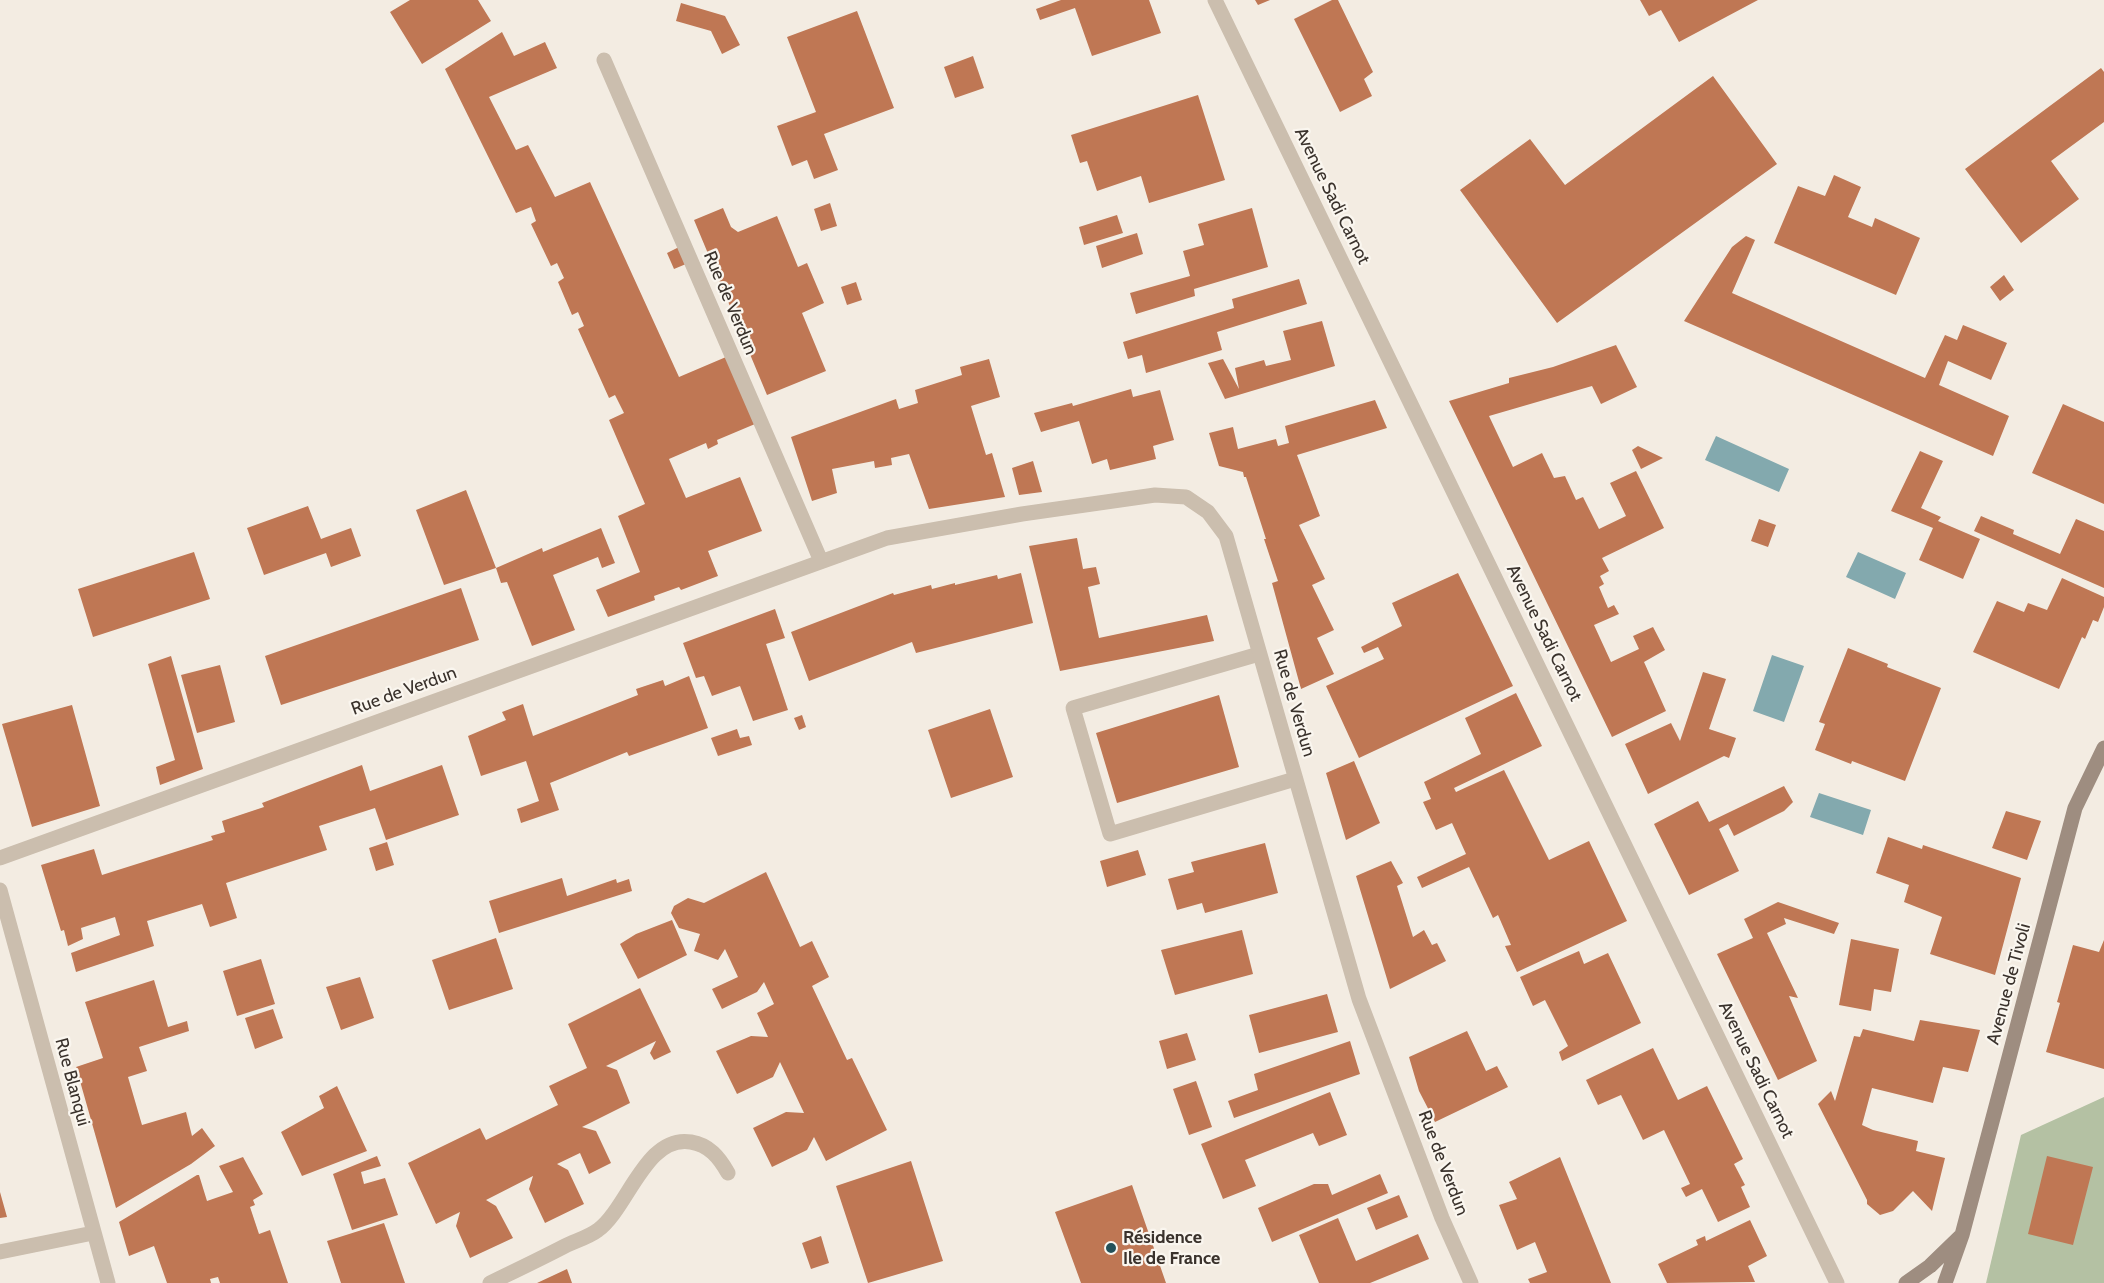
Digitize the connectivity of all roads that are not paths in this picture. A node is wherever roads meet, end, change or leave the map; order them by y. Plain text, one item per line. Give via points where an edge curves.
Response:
1 (1215, 0) edge
2 (604, 60) dead end
3 (821, 561) junction
4 (1259, 654) junction
5 (2104, 748) edge
6 (1296, 779) junction
7 (0, 858) edge
8 (0, 890) edge
9 (728, 1173) dead end
10 (93, 1233) junction
11 (1962, 1234) junction
12 (0, 1252) edge
13 (108, 1283) edge
14 (490, 1283) edge
15 (1471, 1283) edge
16 (1837, 1283) edge
17 (1906, 1283) edge
18 (1945, 1283) edge

1 - 16 street, Avenue Sadi Carnot
2 - 3 street, Rue de Verdun
3 - 4 street, Rue de Verdun via 887,538 943,528 1155,495 1186,498 1208,512 1226,536
3 - 7 street, Rue de Verdun
4 - 6 street, Rue de Verdun
4 - 6 street via 1073,708 1110,834
5 - 11 street, Avenue de Tivoli via 2075,808
6 - 15 street, Rue de Verdun via 1359,999 1442,1218
8 - 10 street, Rue Blanqui
9 - 14 street via 720,1159 703,1144 685,1141 668,1145 654,1155 599,1230
10 - 12 street
10 - 13 street, Rue Blanqui
11 - 17 street via 1930,1266
11 - 18 street, Avenue de Tivoli

